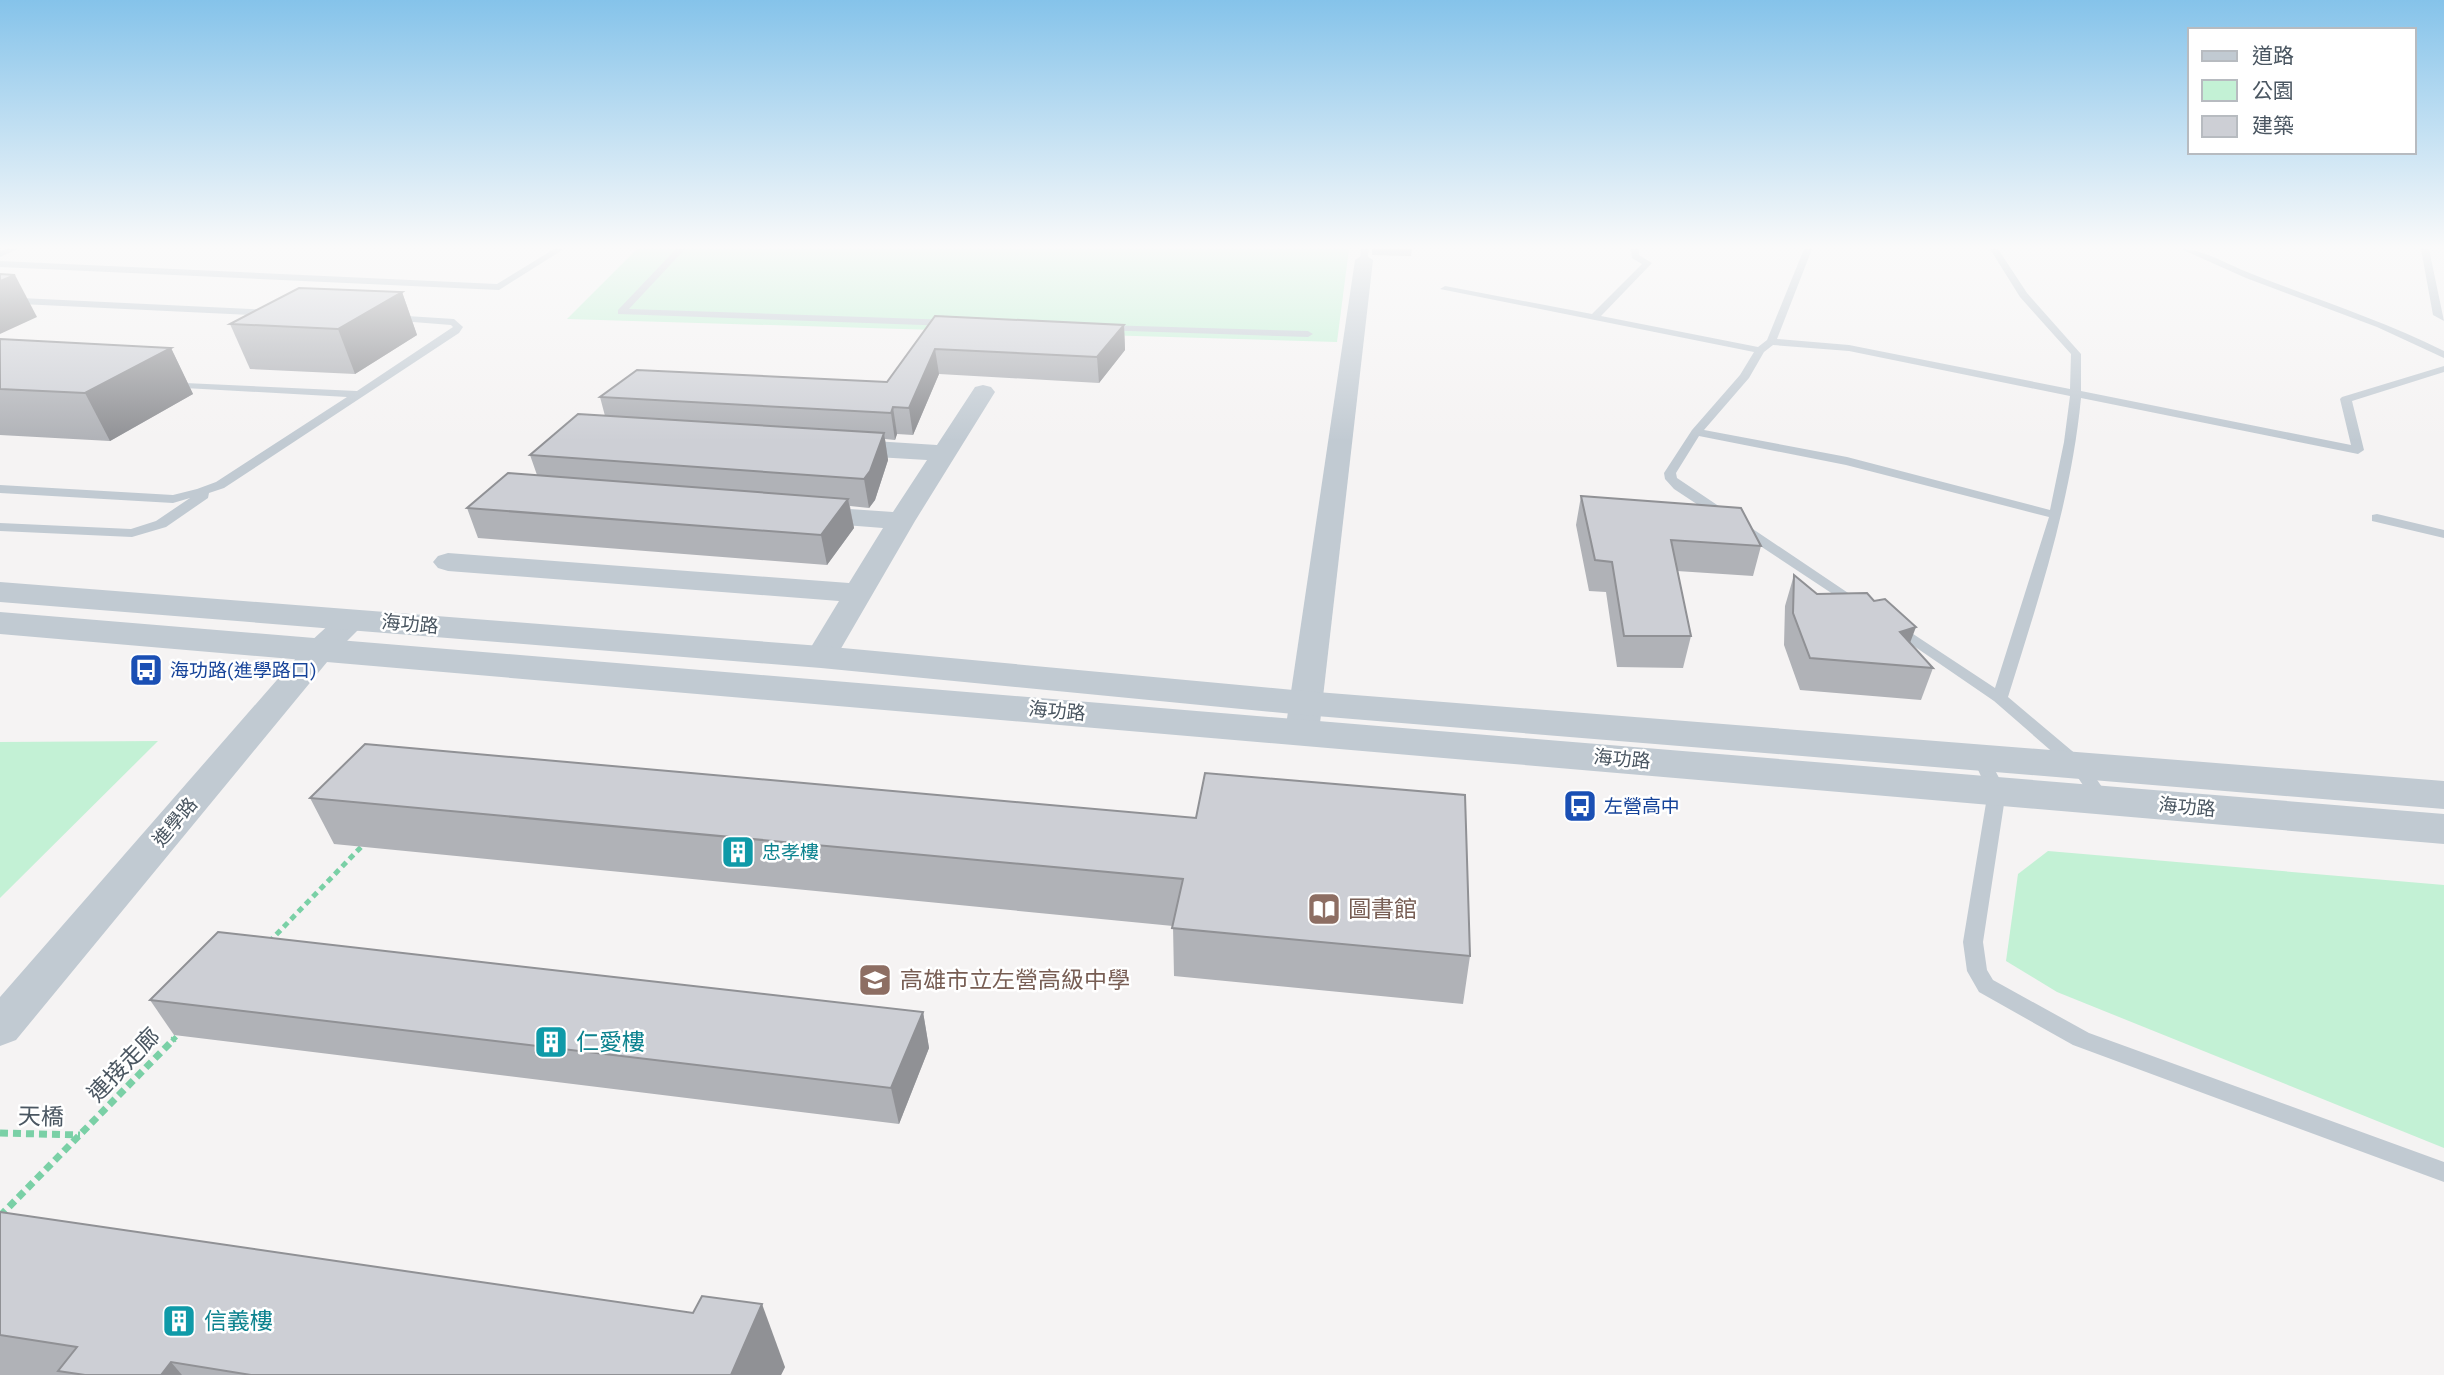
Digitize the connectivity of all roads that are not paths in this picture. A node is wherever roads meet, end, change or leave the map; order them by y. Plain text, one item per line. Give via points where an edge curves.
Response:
1 (657, 313) edge
2 (1357, 313) edge
3 (1574, 313) edge
4 (1598, 313) edge
5 (1780, 313) edge
6 (2039, 313) edge
7 (2344, 313) edge
8 (375, 317) edge
9 (1594, 317) junction
10 (964, 323) edge
11 (1088, 327) edge
12 (1308, 334) dead end
13 (1765, 346) junction
14 (2444, 355) edge
15 (2444, 369) edge
16 (152, 383) edge
17 (982, 392) dead end
18 (2077, 393) junction
19 (359, 394) junction
20 (1696, 432) junction
21 (821, 446) edge
22 (944, 453) junction
23 (220, 485) junction
24 (0, 489) edge
25 (147, 498) junction
26 (178, 512) junction
27 (779, 512) edge
28 (2056, 515) junction
29 (2377, 518) dead end
30 (901, 521) junction
31 (0, 527) edge
32 (2444, 534) edge
33 (448, 562) dead end
34 (0, 592) edge
35 (858, 593) junction
36 (354, 619) junction
37 (0, 623) edge
38 (321, 649) junction
39 (811, 673) junction
40 (2000, 698) junction
41 (1303, 717) junction
42 (2078, 765) junction
43 (1988, 774) junction
44 (2444, 795) edge
45 (2102, 800) junction
46 (2444, 829) edge
47 (0, 1028) edge
48 (2444, 1172) edge

1 - 10 lane
2 - 41 street
3 - 9 lane
4 - 9 lane
5 - 13 lane
6 - 18 lane via 2076,354
7 - 14 lane
8 - 19 lane via 454,322 458,327
9 - 13 lane
11 - 12 lane
13 - 18 lane via 1849,348
13 - 20 lane
15 - 18 lane via 2346,399 2358,450
16 - 19 lane
17 - 22 street
18 - 28 lane
19 - 23 lane
20 - 28 lane via 1847,461
20 - 40 lane via 1670,473 1671,479
21 - 22 street
22 - 30 street
23 - 25 lane via 173,499
23 - 26 lane
24 - 25 lane
25 - 26 lane via 172,502
26 - 31 lane via 161,524 132,533
27 - 30 street
28 - 40 lane
29 - 32 lane
30 - 35 street
33 - 35 street
34 - 36 street, 海功路
35 - 39 street
36 - 38 street, 進學路
36 - 39 street, 海功路
37 - 38 street, 海功路
38 - 39 street, 海功路
38 - 47 street, 進學路
39 - 41 street, 海功路
40 - 42 lane
41 - 43 street, 海功路
42 - 43 street, 海功路
42 - 44 street, 海功路
42 - 45 lane
43 - 45 street, 海功路
43 - 48 lane via 1973,943 1977,971 1986,986 2081,1039
45 - 46 street, 海功路

